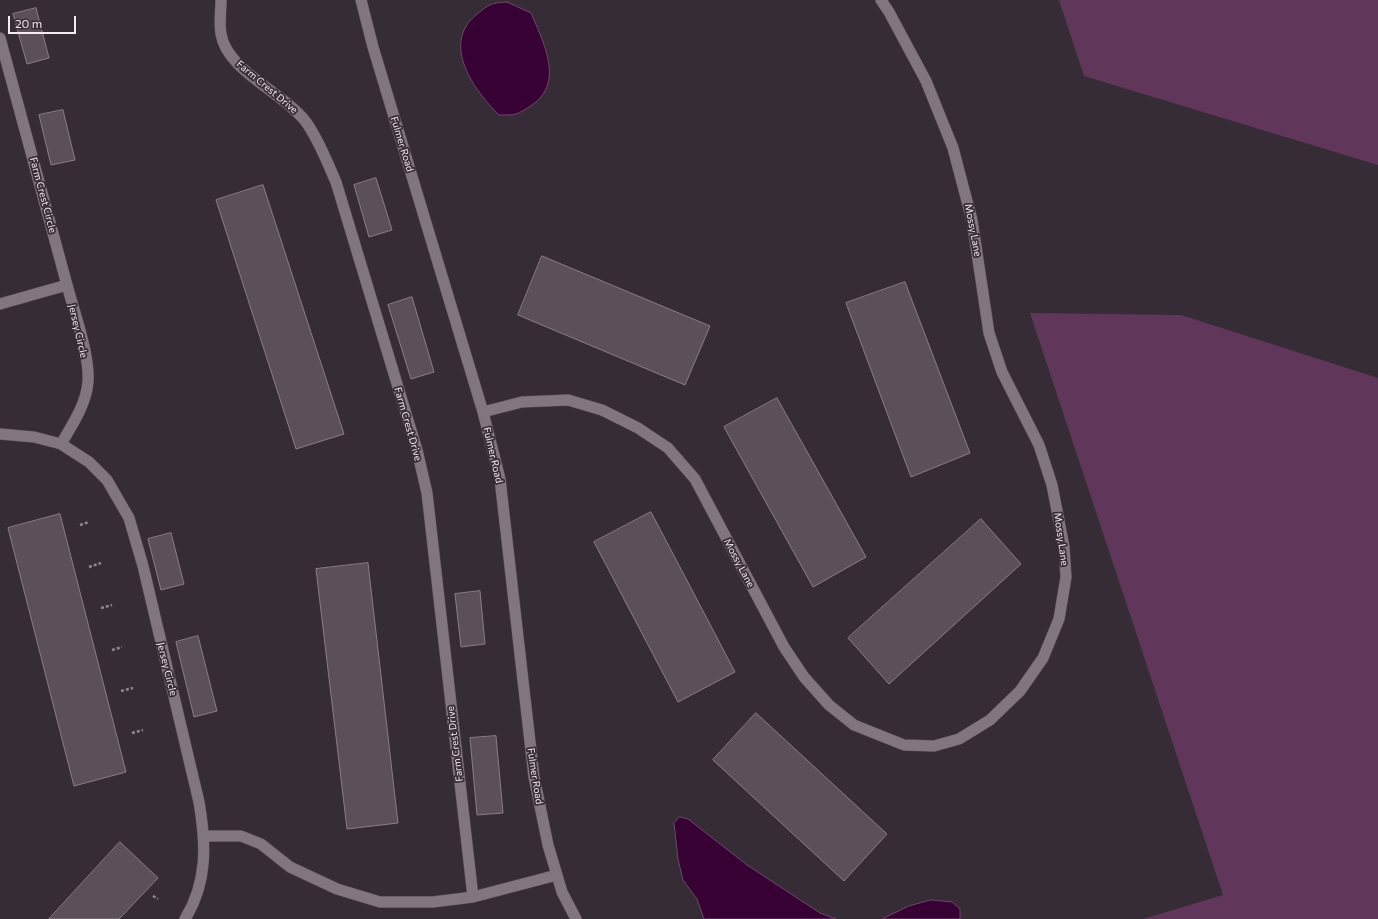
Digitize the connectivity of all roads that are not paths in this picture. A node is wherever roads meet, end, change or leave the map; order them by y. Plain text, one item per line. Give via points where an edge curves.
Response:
1 (221, 0) edge
2 (361, 0) edge
3 (881, 0) edge
4 (0, 38) edge
5 (67, 286) junction
6 (0, 304) edge
7 (483, 412) junction
8 (0, 434) edge
9 (61, 444) junction
10 (205, 836) junction
11 (557, 875) junction
12 (473, 897) junction
13 (185, 919) edge
14 (576, 919) edge

1 - 12 street, Farm Crest Drive via 221,34 228,52 240,67 282,97 306,122 336,182 417,450 427,493
2 - 7 street, Fulmer Road
3 - 7 street, Mossy Lane via 926,80 953,148 972,220 989,333 1002,372 1039,446 1052,485 1064,547 1066,577 1059,619 1043,658 1020,691 990,720 959,739 934,746 904,745 854,725 829,705 796,665 695,479 668,448 638,428 602,410 568,400 522,402
4 - 5 street, Farm Crest Circle
5 - 6 street
5 - 9 street, Jersey Circle via 85,353 88,382 80,410
7 - 11 street, Fulmer Road via 500,479 534,777
8 - 9 street, Jersey Circle via 34,437
9 - 10 street, Jersey Circle via 89,462 107,480 129,518 200,802
10 - 12 street via 241,836 262,844 290,867 337,889 380,902 433,902
10 - 13 street, Jersey Circle via 203,873 194,906
11 - 12 street
11 - 14 street, Fulmer Road via 562,892

